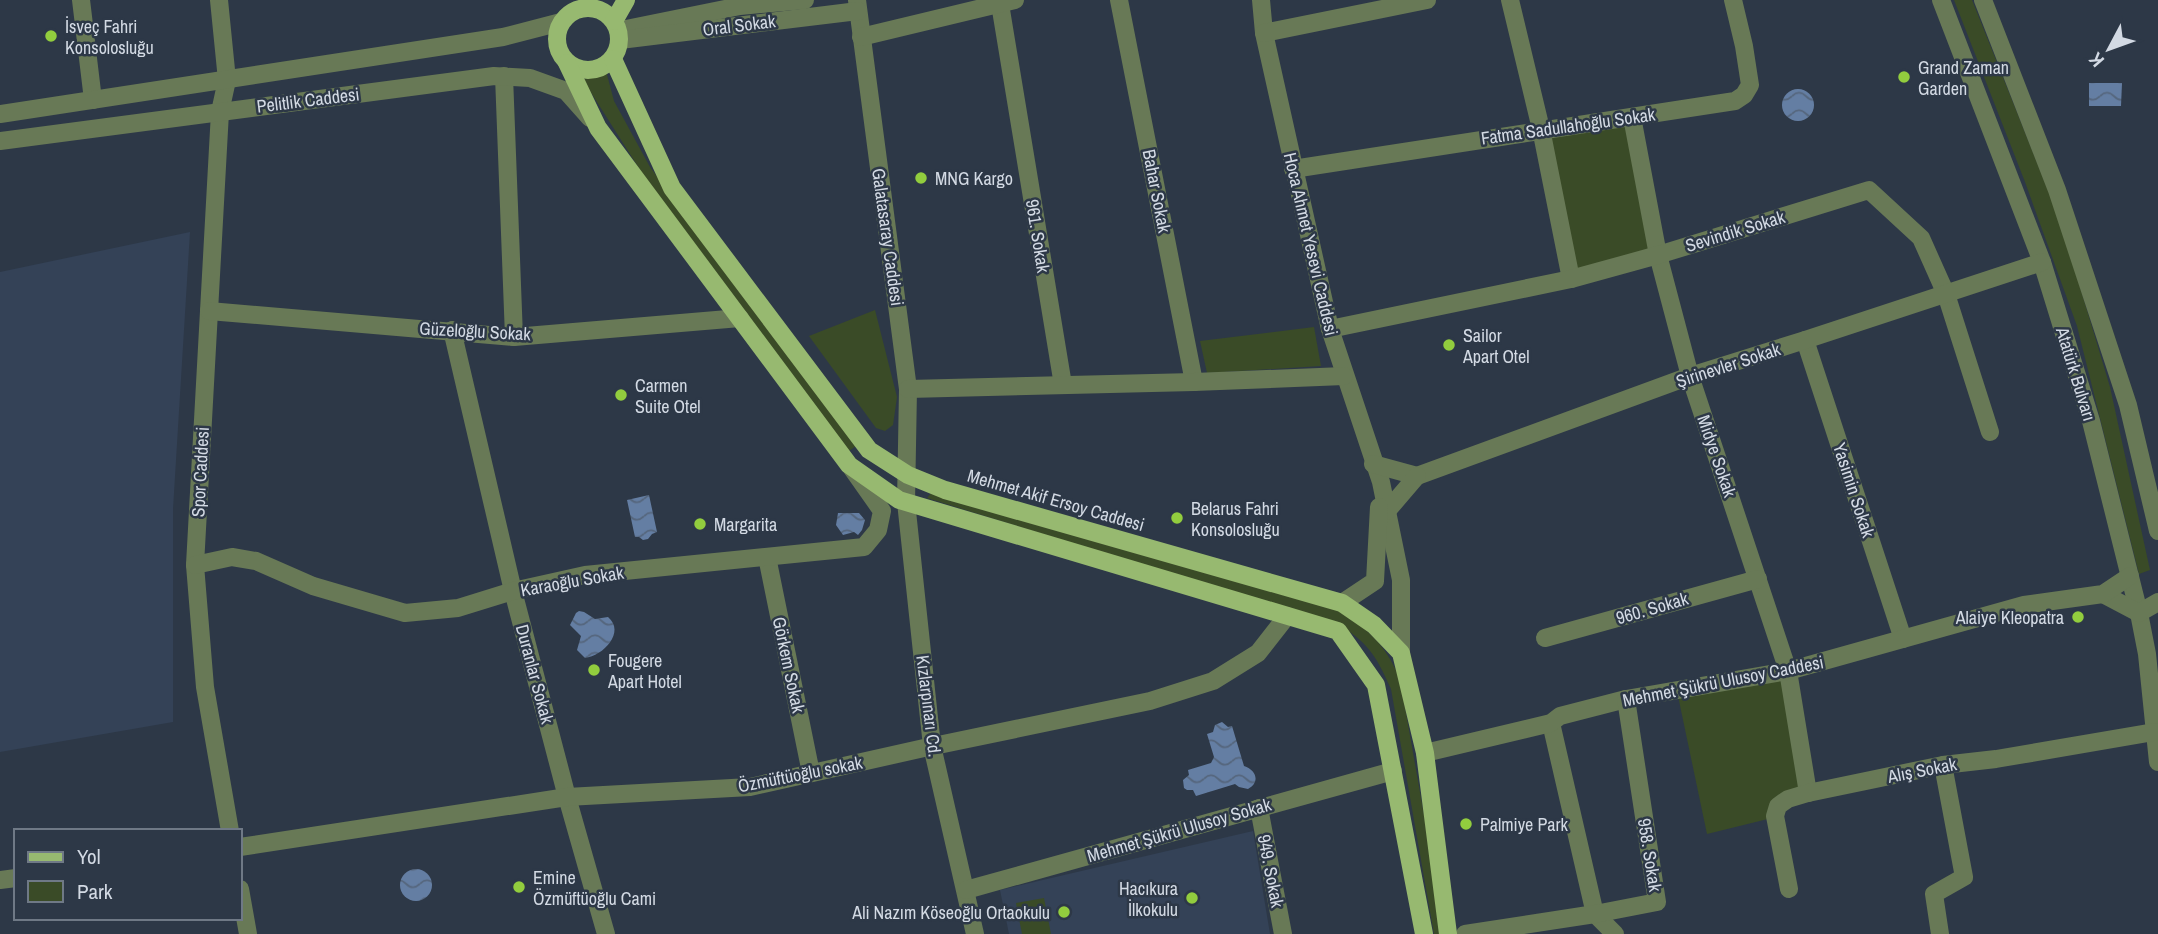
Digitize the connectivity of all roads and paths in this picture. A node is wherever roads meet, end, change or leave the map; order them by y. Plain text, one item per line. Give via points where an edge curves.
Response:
1 (81, 0) edge
2 (219, 0) edge
3 (626, 0) edge
4 (805, 0) edge
5 (1119, 0) edge
6 (1261, 0) edge
7 (1427, 0) edge
8 (1510, 0) edge
9 (1733, 0) edge
10 (1941, 0) edge
11 (1989, 1) edge
12 (1007, 2) edge
13 (739, 3) edge
14 (858, 5) edge
15 (566, 12) edge
16 (618, 31) junction
17 (1264, 33) junction
18 (861, 37) junction
19 (613, 59) junction
20 (567, 63) junction
21 (504, 76) junction
22 (227, 80) junction
23 (93, 100) junction
24 (220, 112) junction
25 (0, 114) edge
26 (1632, 117) junction
27 (598, 128) junction
28 (1541, 130) junction
29 (0, 141) edge
30 (1293, 169) junction
31 (1658, 255) junction
32 (2042, 262) junction
33 (1571, 279) junction
34 (1946, 294) junction
35 (209, 311) junction
36 (740, 318) junction
37 (1330, 329) junction
38 (452, 330) junction
39 (514, 337) junction
40 (1805, 340) junction
41 (1344, 376) junction
42 (1690, 376) junction
43 (1194, 382) junction
44 (1063, 386) junction
45 (908, 389) junction
46 (1990, 432) dead end
47 (1373, 464) junction
48 (849, 465) junction
49 (908, 475) junction
50 (1417, 477) junction
51 (1381, 482) junction
52 (906, 502) junction
53 (1387, 511) junction
54 (2158, 531) edge
55 (767, 557) junction
56 (195, 565) junction
57 (2130, 576) junction
58 (1758, 579) junction
59 (513, 591) junction
60 (2104, 594) junction
61 (2158, 602) edge
62 (1342, 603) junction
63 (2139, 613) junction
64 (1287, 616) junction
65 (1545, 638) dead end
66 (1903, 639) junction
67 (1401, 653) junction
68 (2152, 657) edge
69 (1788, 671) junction
70 (1626, 699) junction
71 (1550, 723) junction
72 (2154, 732) junction
73 (932, 746) junction
74 (1425, 753) junction
75 (2158, 762) edge
76 (1943, 765) junction
77 (1393, 771) junction
78 (811, 773) junction
79 (1808, 793) junction
80 (567, 797) junction
81 (1259, 808) junction
82 (230, 829) edge
83 (242, 847) edge
84 (1789, 889) dead end
85 (966, 890) junction
86 (242, 900) edge
87 (1595, 914) junction
88 (972, 933) edge
89 (248, 934) edge
90 (606, 934) edge
91 (1283, 934) edge
92 (1424, 934) edge
93 (1448, 934) edge
94 (1465, 934) edge
95 (1615, 934) edge
96 (1940, 934) edge

1 - 23 street
2 - 22 street, Spor Caddesi
3 - 16 main road
4 - 13 street, Oral Sokak
5 - 43 street, Bahar Sokak
6 - 17 street, Hoca Ahmet Yesevi Caddesi
7 - 17 street
8 - 28 street
9 - 26 street, Fatma Sadullahoğlu Sokak via 1750,85 1744,95 1735,101
10 - 32 street, Atatürk Bulvarı
11 - 54 street via 2128,405
12 - 18 street
12 - 44 street, 961. Sokak
13 - 16 street, Oral Sokak
14 - 16 street, Oral Sokak
14 - 18 street, Galatasaray Caddesi
15 - 16 main road via 598,9 607,13
15 - 20 main road via 558,30 558,48
15 - 22 street, Pelitlik Caddesi via 503,37
16 - 19 main road via 618,51
17 - 30 street, Hoca Ahmet Yesevi Caddesi
18 - 45 street, Galatasaray Caddesi
19 - 20 main road via 586,71
19 - 49 main road, Mehmet Akif Ersoy Caddesi via 672,188 869,450
20 - 27 main road
21 - 24 street, Pelitlik Caddesi
21 - 27 street, Pelitlik Caddesi via 530,78 566,91
21 - 39 street
22 - 23 street, Pelitlik Caddesi
22 - 24 street, Spor Caddesi
23 - 25 street, Pelitlik Caddesi
24 - 29 street, Pelitlik Caddesi
24 - 35 street, Spor Caddesi
26 - 28 street, Fatma Sadullahoğlu Sokak
26 - 31 street, Midye Sokak
27 - 36 main road
28 - 30 street, Fatma Sadullahoğlu Sokak
28 - 33 street
30 - 37 street, Hoca Ahmet Yesevi Caddesi
31 - 33 street, Sevindik Sokak
31 - 34 street, Sevindik Sokak via 1868,190 1921,238
31 - 42 street, Midye Sokak
32 - 34 street, Şirinevler Sokak
32 - 57 street, Atatürk Bulvarı via 2091,421
33 - 37 street, Sevindik Sokak
34 - 40 street, Şirinevler Sokak
34 - 46 street, Sevindik Sokak
35 - 38 street, Güzeloğlu Sokak
35 - 56 street, Spor Caddesi
36 - 39 street, Güzeloğlu Sokak
36 - 48 main road
37 - 41 street, Hoca Ahmet Yesevi Caddesi
38 - 39 street, Güzeloğlu Sokak
38 - 59 street, Duranlar Sokak
40 - 42 street, Şirinevler Sokak
40 - 66 street, Yasimin Sokak
41 - 43 street
41 - 47 street, Hoca Ahmet Yesevi Caddesi
42 - 50 street, Şirinevler Sokak
42 - 58 street, Midye Sokak
43 - 44 street
44 - 45 street
45 - 49 street, Galatasaray Caddesi
47 - 50 street
47 - 51 street, Hoca Ahmet Yesevi Caddesi
48 - 52 main road
48 - 55 street, Karaoğlu Sokak via 882,511 878,530 864,547
49 - 52 street, Kızlarpınarı Cd.
49 - 62 main road, Mehmet Akif Ersoy Caddesi via 946,490
50 - 53 street, Şirinevler Sokak
51 - 53 street, Hoca Ahmet Yesevi Caddesi
51 - 62 street, Hoca Ahmet Yesevi Caddesi via 1374,581
52 - 64 main road
52 - 73 street, Kızlarpınarı Cd.
53 - 67 street, Hoca Ahmet Yesevi Caddesi via 1401,580
55 - 59 street, Karaoğlu Sokak via 585,575
55 - 78 street, Görkem Sokak
56 - 59 street, Karaoğlu Sokak via 232,557 256,561 313,586 405,613 458,608
56 - 82 street, Spor Caddesi via 205,687
57 - 60 street, Mehmet Şükrü Ulusoy Caddesi
57 - 63 street, Atatürk Bulvarı
58 - 65 street, 960. Sokak
58 - 69 street, Midye Sokak
59 - 80 street, Duranlar Sokak
60 - 63 street
60 - 66 street, Mehmet Şükrü Ulusoy Caddesi via 2024,605
61 - 63 street
62 - 67 main road, Mehmet Akif Ersoy Caddesi via 1374,625
63 - 68 street, Atatürk Bulvarı
64 - 73 street, Özmüftüoğlu sokak via 1258,653 1213,681 1150,701
64 - 77 main road via 1338,631 1376,685
66 - 69 street, Mehmet Şükrü Ulusoy Caddesi
67 - 74 main road
68 - 72 street, Atatürk Bulvarı
69 - 70 street, Mehmet Şükrü Ulusoy Caddesi
69 - 79 street, Midye Sokak
70 - 71 street, Mehmet Şükrü Ulusoy Caddesi via 1560,716
70 - 87 street, 958. Sokak via 1657,902
71 - 74 street, Mehmet Şükrü Ulusoy Caddesi
71 - 87 street
72 - 75 street, Atatürk Bulvarı
72 - 76 street, Alış Sokak
73 - 78 street, Özmüftüoğlu sokak
73 - 85 street, Kızlarpınarı Cd.
74 - 93 main road
76 - 79 street, Alış Sokak
76 - 96 street via 1964,877 1934,894
77 - 81 street, Mehmet Şükrü Ulusoy Sokak
77 - 92 main road
78 - 80 street, Özmüftüoğlu sokak via 750,787
79 - 84 street, Alış Sokak via 1780,803 1776,813
80 - 83 street, Özmüftüoğlu sokak
80 - 90 street, Duranlar Sokak
81 - 85 street, Mehmet Şükrü Ulusoy Sokak
81 - 91 street, 949. Sokak
85 - 88 street, Kızlarpınarı Cd.
86 - 89 street
87 - 94 street, 958. Sokak
87 - 95 street

